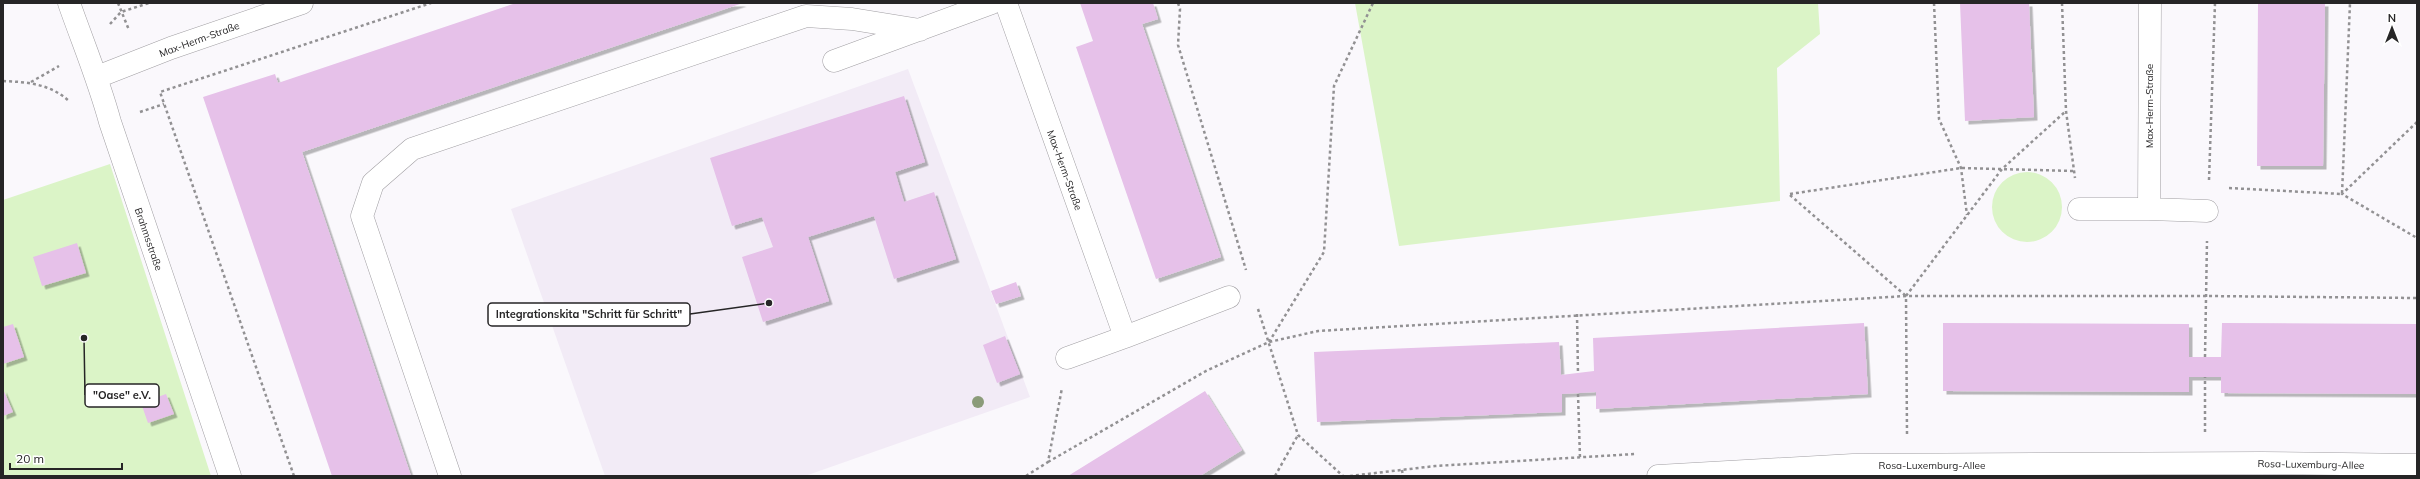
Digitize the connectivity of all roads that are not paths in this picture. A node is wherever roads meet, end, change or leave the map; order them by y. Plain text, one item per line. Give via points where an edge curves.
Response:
1 (69, 3) edge
2 (302, 3) edge
3 (992, 3) edge
4 (1006, 3) edge
5 (2150, 3) edge
6 (849, 11) edge
7 (920, 30) junction
8 (834, 61) dead end
9 (97, 77) junction
10 (2079, 209) road end
11 (2149, 209) junction
12 (2207, 210) road end
13 (1229, 297) road end
14 (1125, 337) junction
15 (1067, 358) road end
16 (2417, 465) edge
17 (2206, 470) edge
18 (453, 473) edge
19 (230, 476) edge
20 (1658, 476) edge

1 - 9 street, Brahmsstraße
2 - 9 street, Max-Herm-Straße via 171,48
3 - 7 street
4 - 14 street, Max-Herm-Straße
5 - 11 street, Max-Herm-Straße
6 - 7 street
6 - 18 street via 806,16 412,149 373,183 362,216
7 - 8 street
9 - 19 street, Brahmsstraße
10 - 11 street
11 - 12 street
13 - 14 street
14 - 15 street
16 - 17 street, Rosa-Luxemburg-Allee
17 - 20 street, Rosa-Luxemburg-Allee via 1853,465

